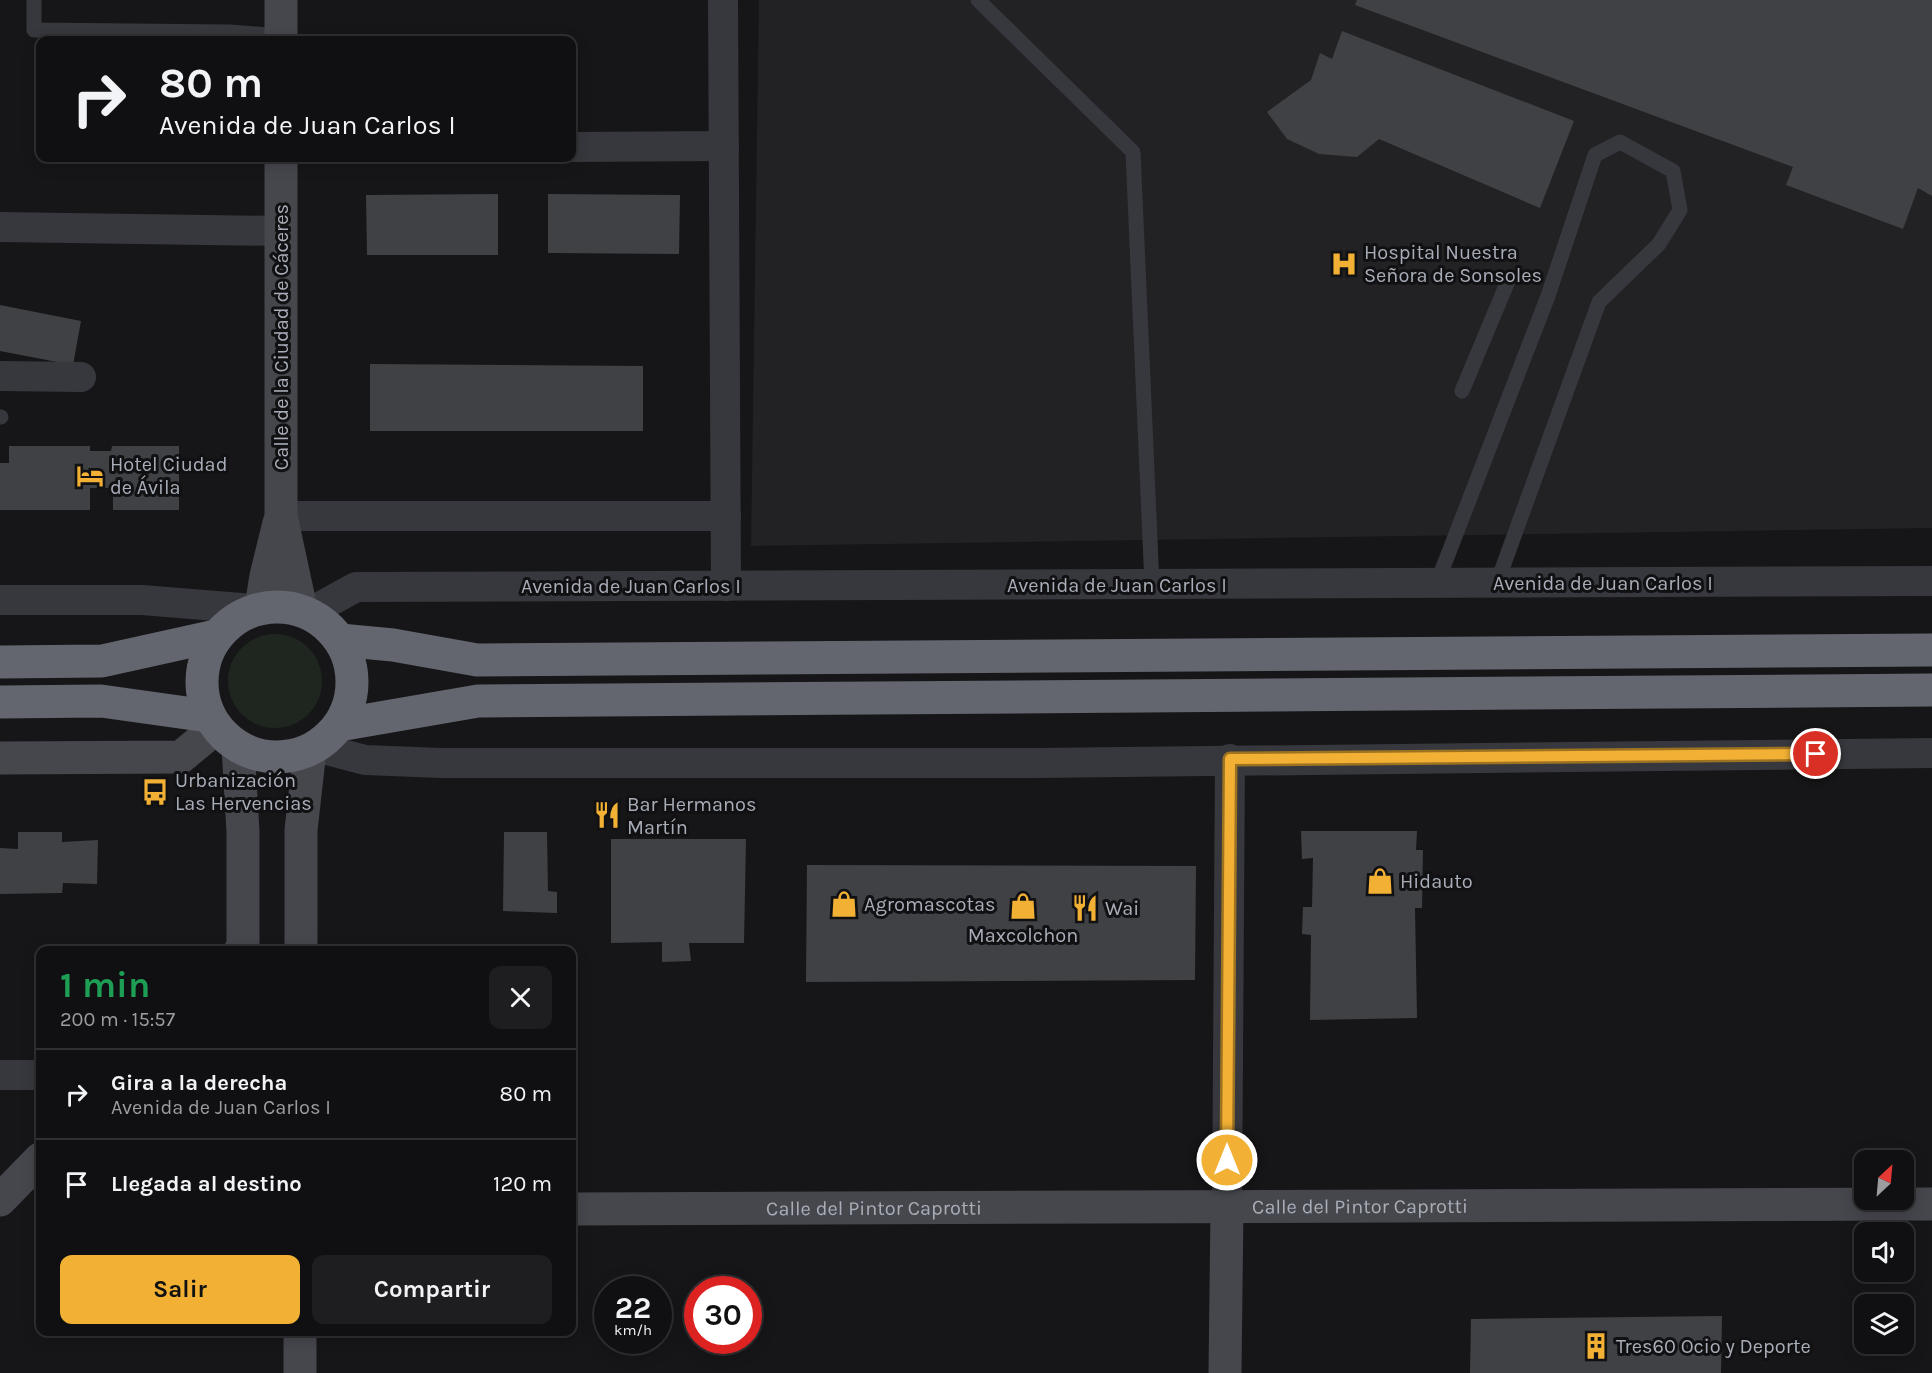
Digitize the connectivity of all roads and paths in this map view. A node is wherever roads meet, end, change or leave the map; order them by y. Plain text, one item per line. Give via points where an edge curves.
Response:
1 (34, 0) edge
2 (281, 0) edge
3 (723, 0) edge
4 (987, 2) edge
5 (264, 36) edge
6 (281, 36) edge
7 (724, 146) junction
8 (576, 147) edge
9 (281, 162) edge
10 (0, 227) edge
11 (281, 231) junction
12 (1508, 281) dead end
13 (0, 376) edge
14 (81, 377) dead end
15 (1462, 391) dead end
16 (281, 516) junction
17 (726, 516) junction
18 (1932, 582) edge
19 (1437, 583) junction
20 (1497, 583) junction
21 (1152, 585) junction
22 (726, 586) junction
23 (0, 600) edge
24 (257, 608) junction
25 (305, 611) junction
26 (215, 636) junction
27 (340, 640) junction
28 (1932, 650) edge
29 (0, 662) edge
30 (1932, 690) edge
31 (0, 702) edge
32 (221, 730) junction
33 (322, 741) junction
34 (1932, 753) edge
35 (0, 758) edge
36 (1230, 759) junction
37 (242, 946) edge
38 (301, 946) edge
39 (0, 1075) edge
40 (36, 1075) edge
41 (36, 1164) edge
42 (0, 1200) edge
43 (1932, 1204) edge
44 (1227, 1207) junction
45 (576, 1209) edge
46 (300, 1336) edge
47 (300, 1373) edge
48 (1225, 1373) edge

1 - 5 lane via 34,30 230,32
2 - 6 street
3 - 7 street
4 - 21 lane via 1133,152
7 - 8 street
7 - 17 street
9 - 11 street, Calle de la Ciudad de Cáceres
10 - 11 street
11 - 16 street, Calle de la Ciudad de Cáceres
12 - 15 lane
13 - 14 street
16 - 17 street
16 - 24 street, Calle de la Ciudad de Cáceres
16 - 25 street, Calle de la Ciudad de Cáceres
17 - 22 street
18 - 20 street, Avenida de Juan Carlos I
19 - 20 street, Avenida de Juan Carlos I
19 - 20 lane via 1548,296 1595,155 1620,142 1673,171 1680,210 1659,244 1599,302
19 - 21 street, Avenida de Juan Carlos I
21 - 22 street, Avenida de Juan Carlos I
22 - 25 street, Avenida de Juan Carlos I via 356,587
23 - 24 street via 142,600
24 - 25 highway
24 - 26 highway
25 - 27 highway
26 - 29 highway via 102,661
26 - 32 highway via 200,675
27 - 28 highway via 477,660
27 - 33 highway via 351,668 351,698
30 - 33 highway via 478,701
31 - 32 highway via 101,701
32 - 33 highway via 273,758
32 - 35 street via 181,757
32 - 37 street via 243,843
33 - 36 street via 365,760 441,763 1037,763
33 - 38 street via 301,830
34 - 36 street
36 - 44 street
39 - 40 street
41 - 42 street
43 - 44 street, Calle del Pintor Caprotti
44 - 45 street, Calle del Pintor Caprotti
44 - 48 street
46 - 47 street

